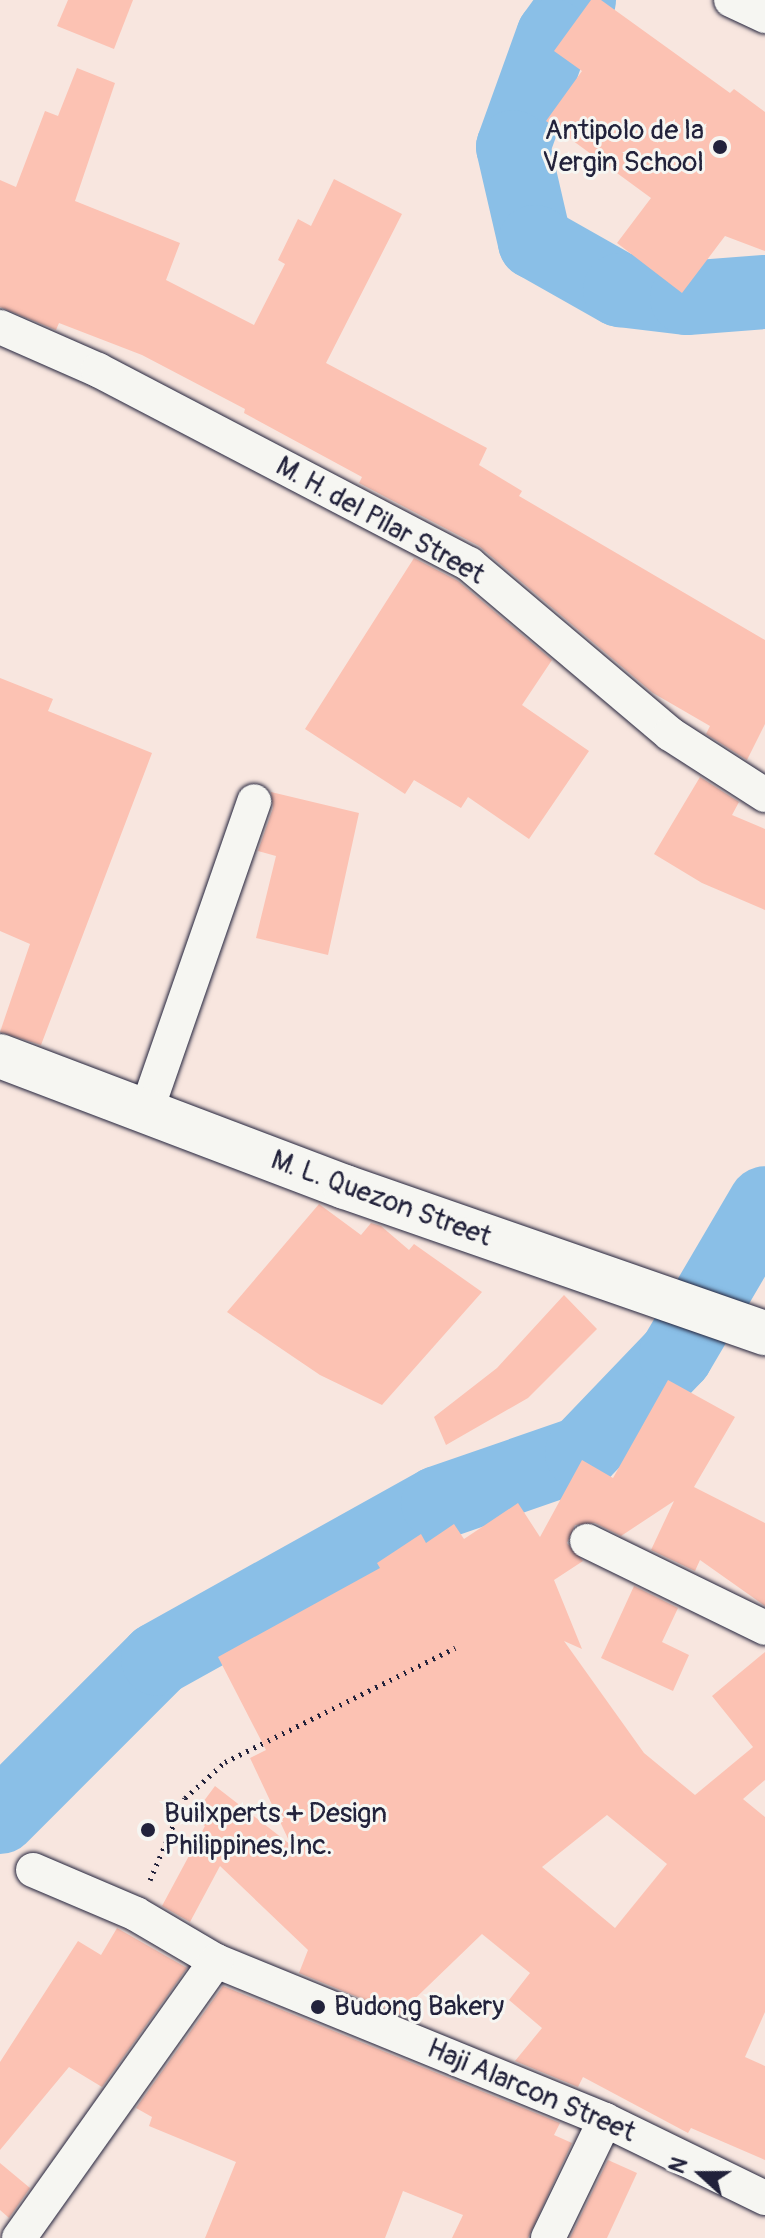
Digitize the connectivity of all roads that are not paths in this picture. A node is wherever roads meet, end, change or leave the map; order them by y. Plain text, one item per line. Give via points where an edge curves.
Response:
1 (731, 0) edge
2 (765, 16) edge
3 (0, 327) edge
4 (765, 795) edge
5 (254, 801) dead end
6 (0, 1056) edge
7 (146, 1112) junction
8 (746, 1328) edge
9 (587, 1541) dead end
10 (765, 1628) edge
11 (33, 1870) dead end
12 (216, 1961) junction
13 (605, 2120) junction
14 (765, 2198) edge
15 (19, 2238) edge
16 (548, 2238) edge

1 - 2 street
3 - 4 street, M. H. del Pilar Street via 98,370 469,564 670,734
5 - 7 street
6 - 7 street, M. L. Quezon Street
7 - 8 street, M. L. Quezon Street
9 - 10 street
11 - 12 street, Haji Alarcon Street via 136,1914
12 - 13 street, Haji Alarcon Street
12 - 15 street
13 - 14 street, Haji Alarcon Street
13 - 16 street

